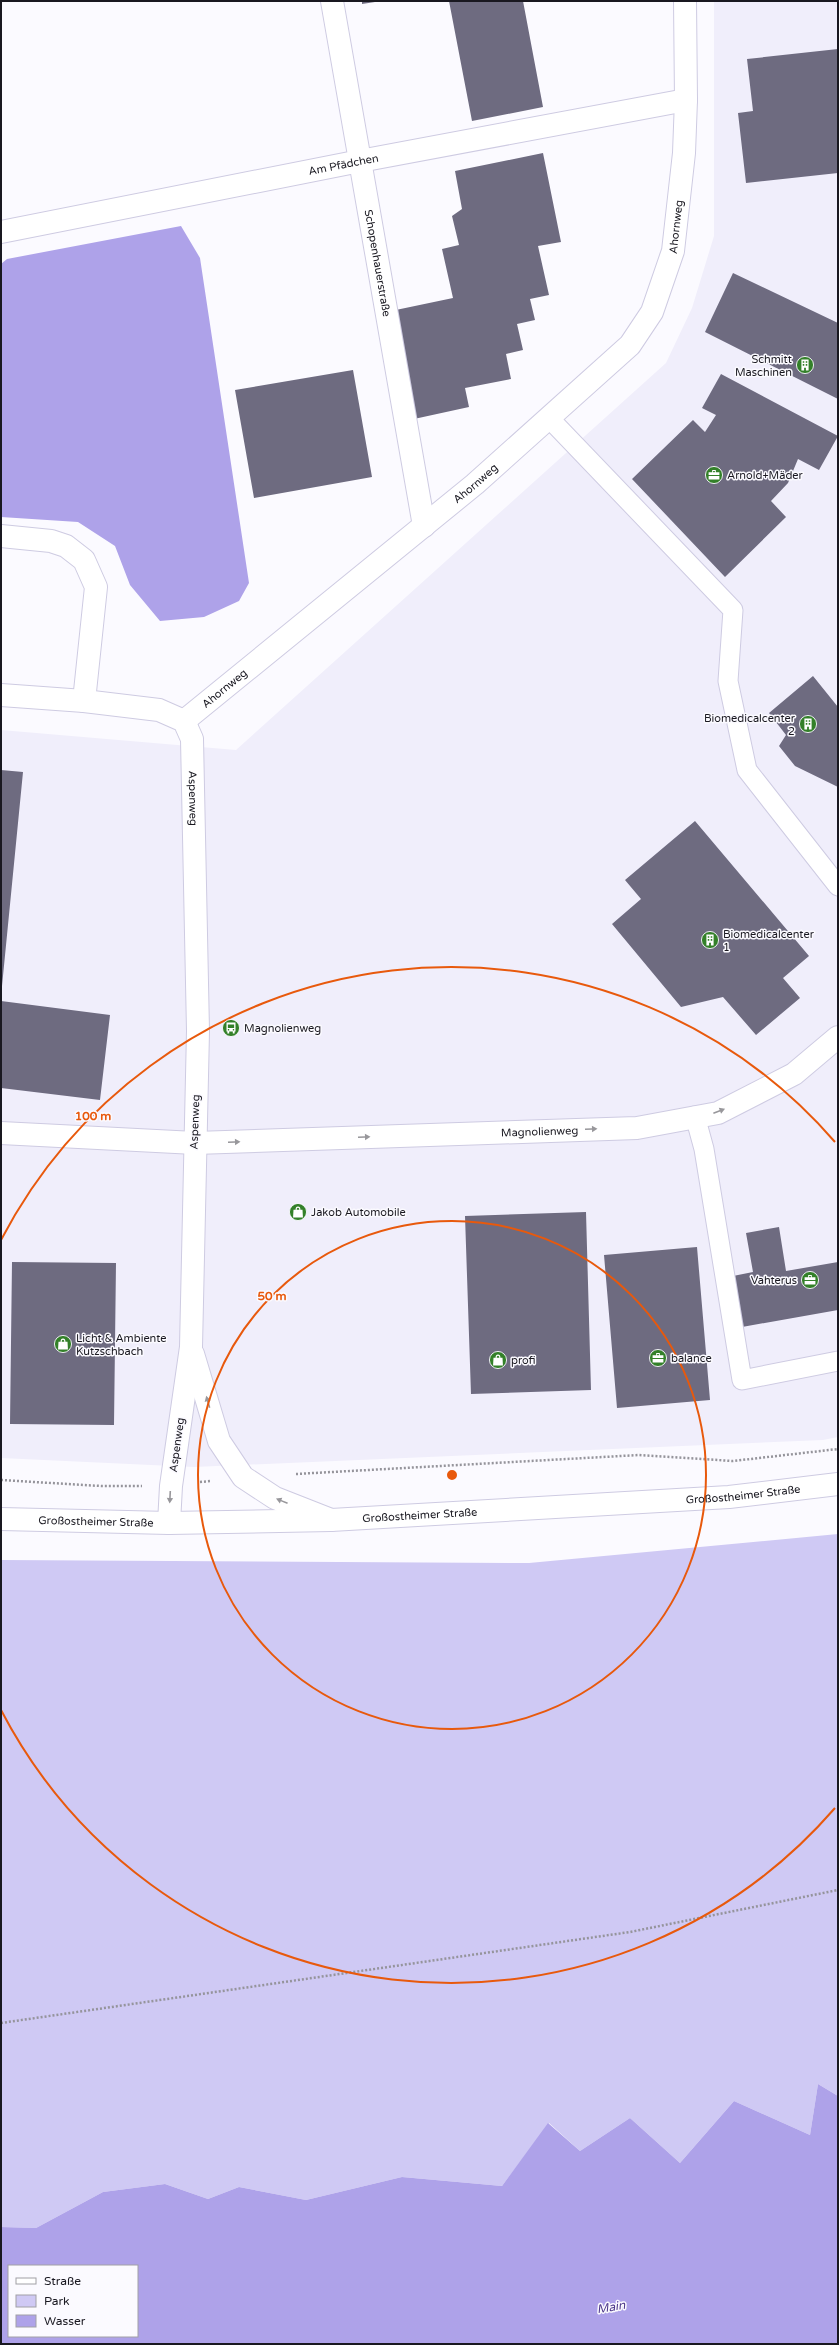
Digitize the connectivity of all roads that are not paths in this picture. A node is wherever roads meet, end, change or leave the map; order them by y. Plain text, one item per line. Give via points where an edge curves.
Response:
1 (332, 1) edge
2 (686, 1) edge
3 (686, 100) junction
4 (360, 161) junction
5 (1, 232) edge
6 (549, 418) junction
7 (424, 526) junction
8 (1, 536) edge
9 (1, 695) edge
10 (84, 701) junction
11 (184, 721) junction
12 (838, 886) edge
13 (838, 1037) edge
14 (695, 1116) junction
15 (1, 1133) edge
16 (195, 1143) junction
17 (191, 1347) junction
18 (838, 1361) edge
19 (838, 1484) edge
20 (1, 1520) edge
21 (332, 1520) junction
22 (169, 1523) junction

1 - 4 street, Schopenhauerstraße
2 - 3 street, Ahornweg
3 - 4 street, Am Pfädchen
3 - 6 street, Ahornweg via 684,153 673,251 652,312 630,345
4 - 5 street, Am Pfädchen
4 - 7 street, Schopenhauerstraße
6 - 7 street, Ahornweg
6 - 12 lane via 733,610 728,681 747,770
7 - 11 street, Ahornweg
8 - 10 street via 51,541 66,546 84,560 96,587
9 - 10 street
10 - 11 street via 159,710
11 - 16 street, Aspenweg via 192,739 198,1012
14 -> 13 street, Magnolienweg via 718,1113 794,1074
16 -> 14 street, Magnolienweg via 637,1128
14 - 18 lane via 704,1150 742,1380
15 - 16 street, Magnolienweg
16 - 17 street, Aspenweg
21 -> 17 street via 275,1498 243,1477 219,1441
17 -> 22 street, Aspenweg via 171,1486
19 - 21 street, Großostheimer Straße via 729,1497
20 - 22 street, Großostheimer Straße
21 - 22 street, Großostheimer Straße

